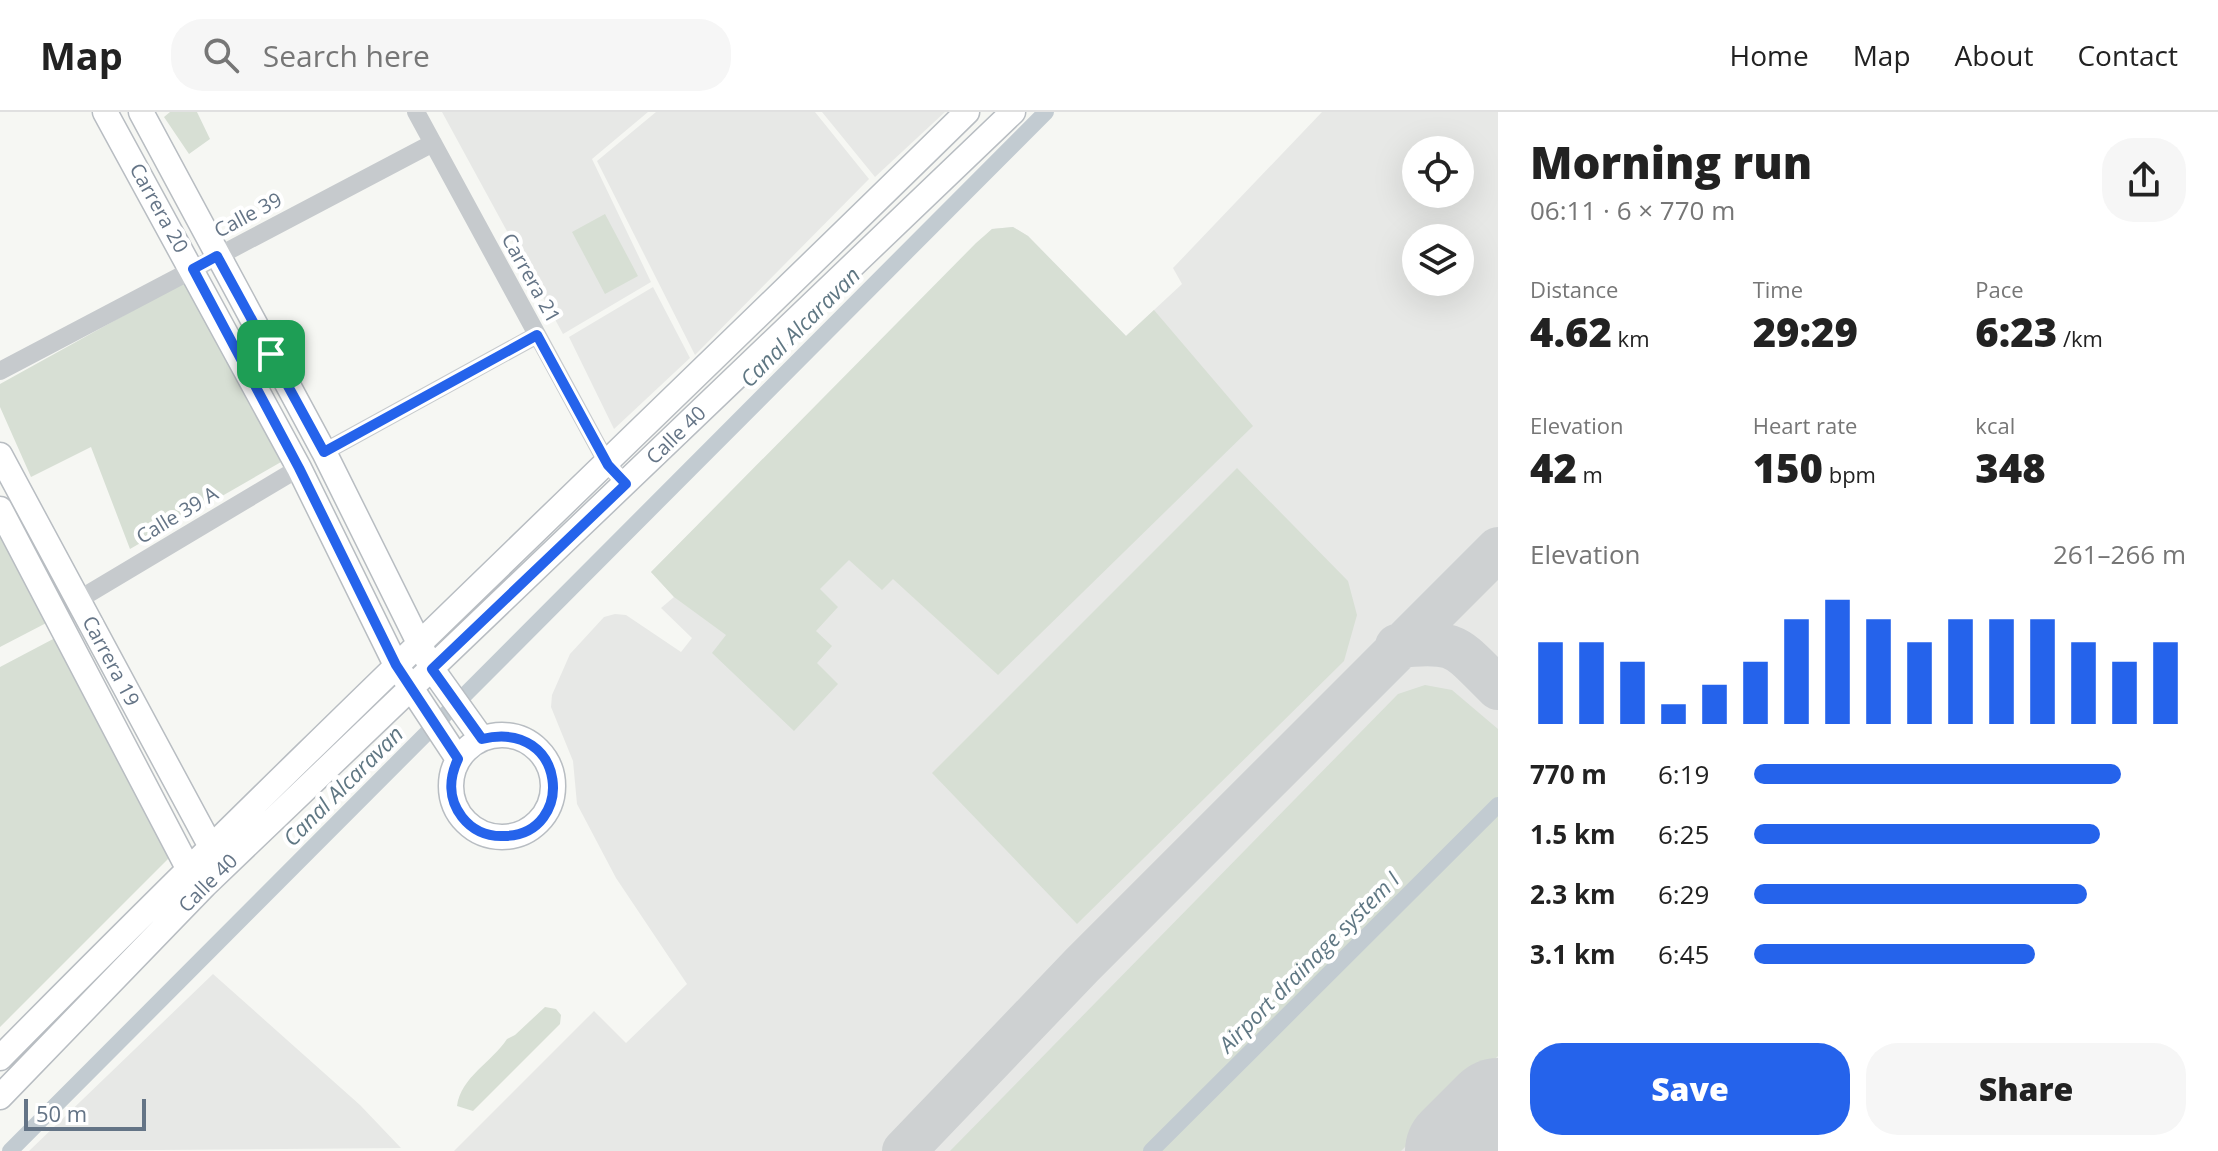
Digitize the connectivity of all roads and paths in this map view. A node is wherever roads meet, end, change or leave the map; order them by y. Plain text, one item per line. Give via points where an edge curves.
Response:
1 (105, 112) edge
2 (141, 112) edge
3 (416, 112) edge
4 (967, 112) edge
5 (1013, 112) edge
6 (433, 143) junction
7 (217, 256) junction
8 (193, 269) junction
9 (537, 335) junction
10 (0, 371) edge
11 (324, 452) junction
12 (0, 455) edge
13 (608, 465) junction
14 (299, 468) junction
15 (626, 484) junction
16 (0, 509) edge
17 (78, 600) junction
18 (419, 643) junction
19 (396, 665) junction
20 (432, 669) junction
21 (417, 696) junction
22 (482, 739) junction
23 (458, 759) junction
24 (210, 845) junction
25 (226, 864) junction
26 (196, 876) junction
27 (0, 1058) edge
28 (0, 1097) edge

1 - 8 main road, Carrera 20
2 - 7 main road, Carrera 20
3 - 6 street, Carrera 21
4 - 13 main road, Calle 40
5 - 15 main road, Calle 40
6 - 7 street, Calle 39
6 - 9 street, Carrera 21
7 - 8 street, Calle 39
7 - 11 main road, Carrera 20
8 - 10 street, Calle 39
8 - 14 main road, Carrera 20
9 - 11 street
9 - 13 street, Carrera 21
11 - 18 main road, Carrera 20
12 - 17 main road, Carrera 19
13 - 15 street, Carrera 21
13 - 18 main road, Calle 40
14 - 17 street, Calle 39 A
14 - 19 main road, Carrera 20
15 - 20 main road, Calle 40
16 - 26 main road, Carrera 19
17 - 24 main road, Carrera 19
18 - 19 main road, Calle 40
18 - 20 main road, Carrera 20
19 - 21 main road, Carrera 20
19 - 24 main road, Calle 40
20 - 21 main road, Calle 40
20 - 22 main road, Carrera 20
21 - 23 main road, Carrera 20
21 - 25 main road, Calle 40
22 - 23 main road
22 - 23 main road via 500,735 529,741 549,764 553,795 539,823 511,836 475,830 457,810 452,795
24 - 25 main road, Carrera 19
24 - 26 main road, Calle 40
25 - 26 main road, Calle 40
26 - 27 main road, Calle 40
26 - 28 main road, Calle 40

